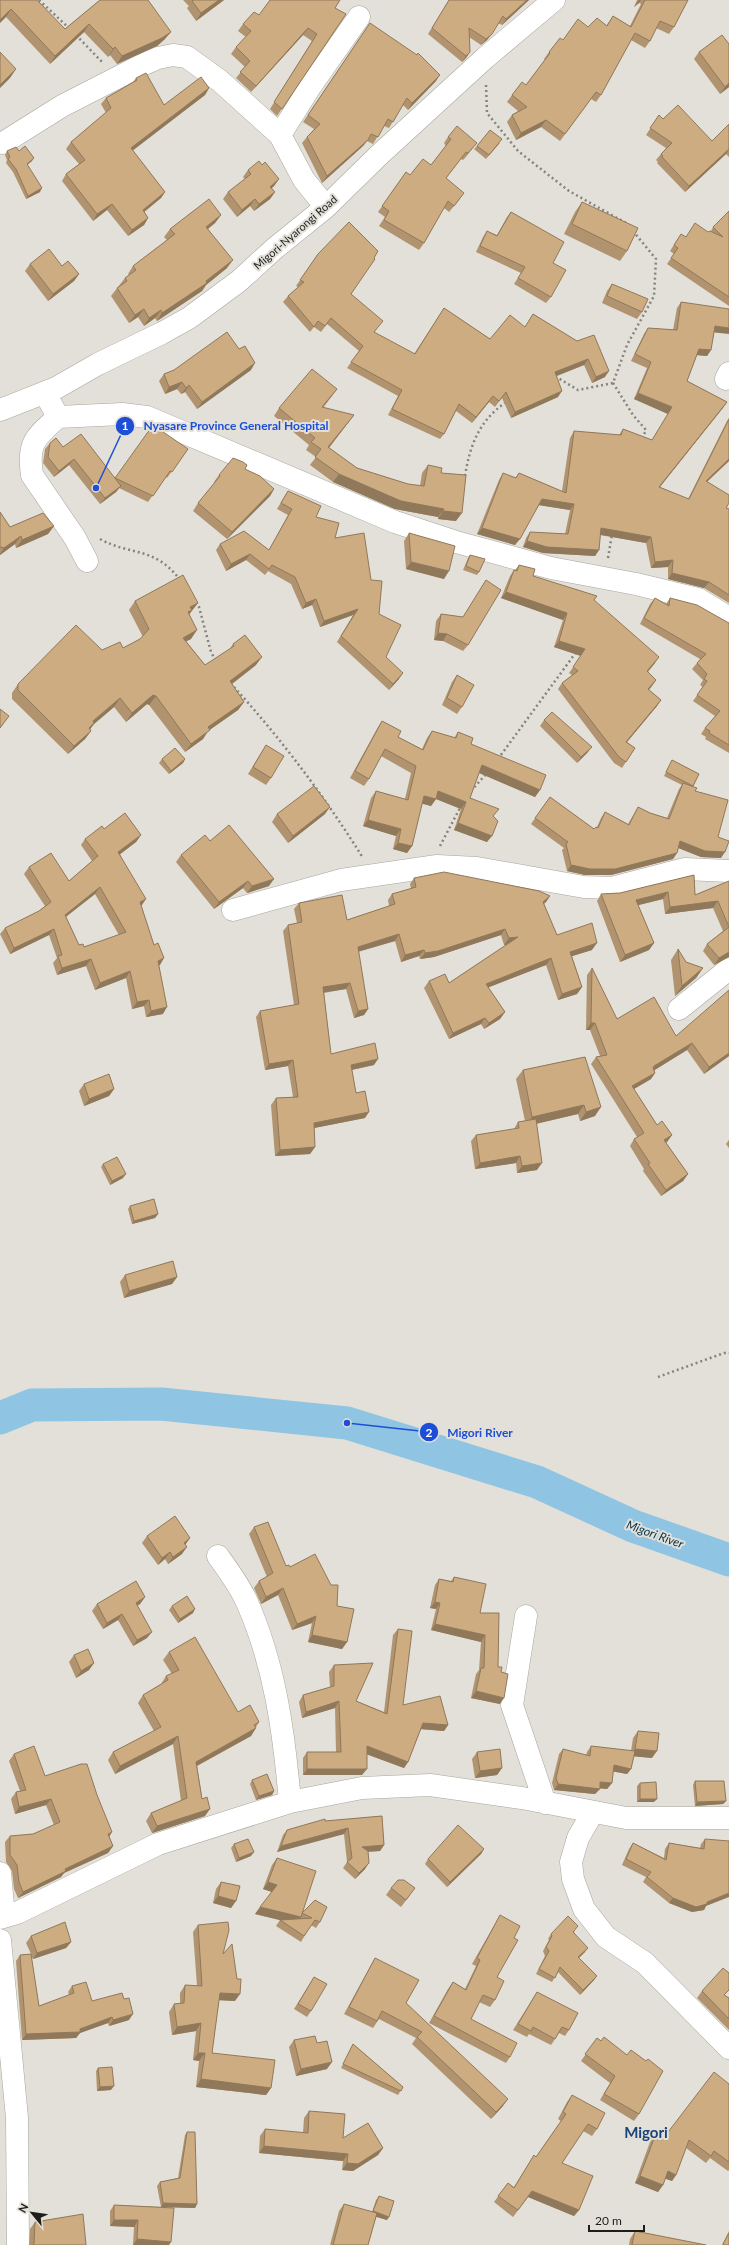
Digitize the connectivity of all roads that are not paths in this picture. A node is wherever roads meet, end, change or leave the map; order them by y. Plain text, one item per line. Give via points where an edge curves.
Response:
1 (554, 0) edge
2 (358, 17) dead end
3 (280, 135) junction
4 (3, 143) dead end
5 (326, 207) junction
6 (45, 393) junction
7 (0, 410) edge
8 (58, 417) junction
9 (87, 561) dead end
10 (729, 618) edge
11 (729, 871) edge
12 (233, 910) dead end
13 (729, 970) edge
14 (679, 1009) dead end
15 (218, 1556) dead end
16 (526, 1616) dead end
17 (290, 1802) junction
18 (545, 1803) junction
19 (593, 1812) junction
20 (729, 1818) edge
21 (0, 1873) edge
22 (2, 1917) edge
23 (0, 1940) edge
24 (729, 2048) edge
25 (18, 2245) edge

1 - 5 street, Migori-Nyarongi Road via 485,58
2 - 3 street
3 - 4 street via 225,85 187,58 172,55 158,58 62,106
3 - 5 street via 304,180
5 - 6 street, Migori-Nyarongi Road via 239,281 189,318
6 - 7 street, Migori-Nyarongi Road
6 - 8 street
8 - 9 street via 35,439 30,463 32,475 75,538
8 - 10 street via 122,414 147,417 395,522 551,568 698,599
11 - 12 street via 685,869 612,888 584,887 476,868 437,866 341,880
13 - 14 street
15 - 17 street via 246,1599 271,1671 283,1736
16 - 18 street via 512,1705
17 - 18 street via 362,1788 430,1785
17 - 22 street via 158,1844 32,1906
18 - 19 street
19 - 20 street via 626,1818
19 - 24 street via 578,1838 571,1862 573,1879 584,1909 606,1937 645,1963
21 - 22 street
23 - 25 street via 17,2118

